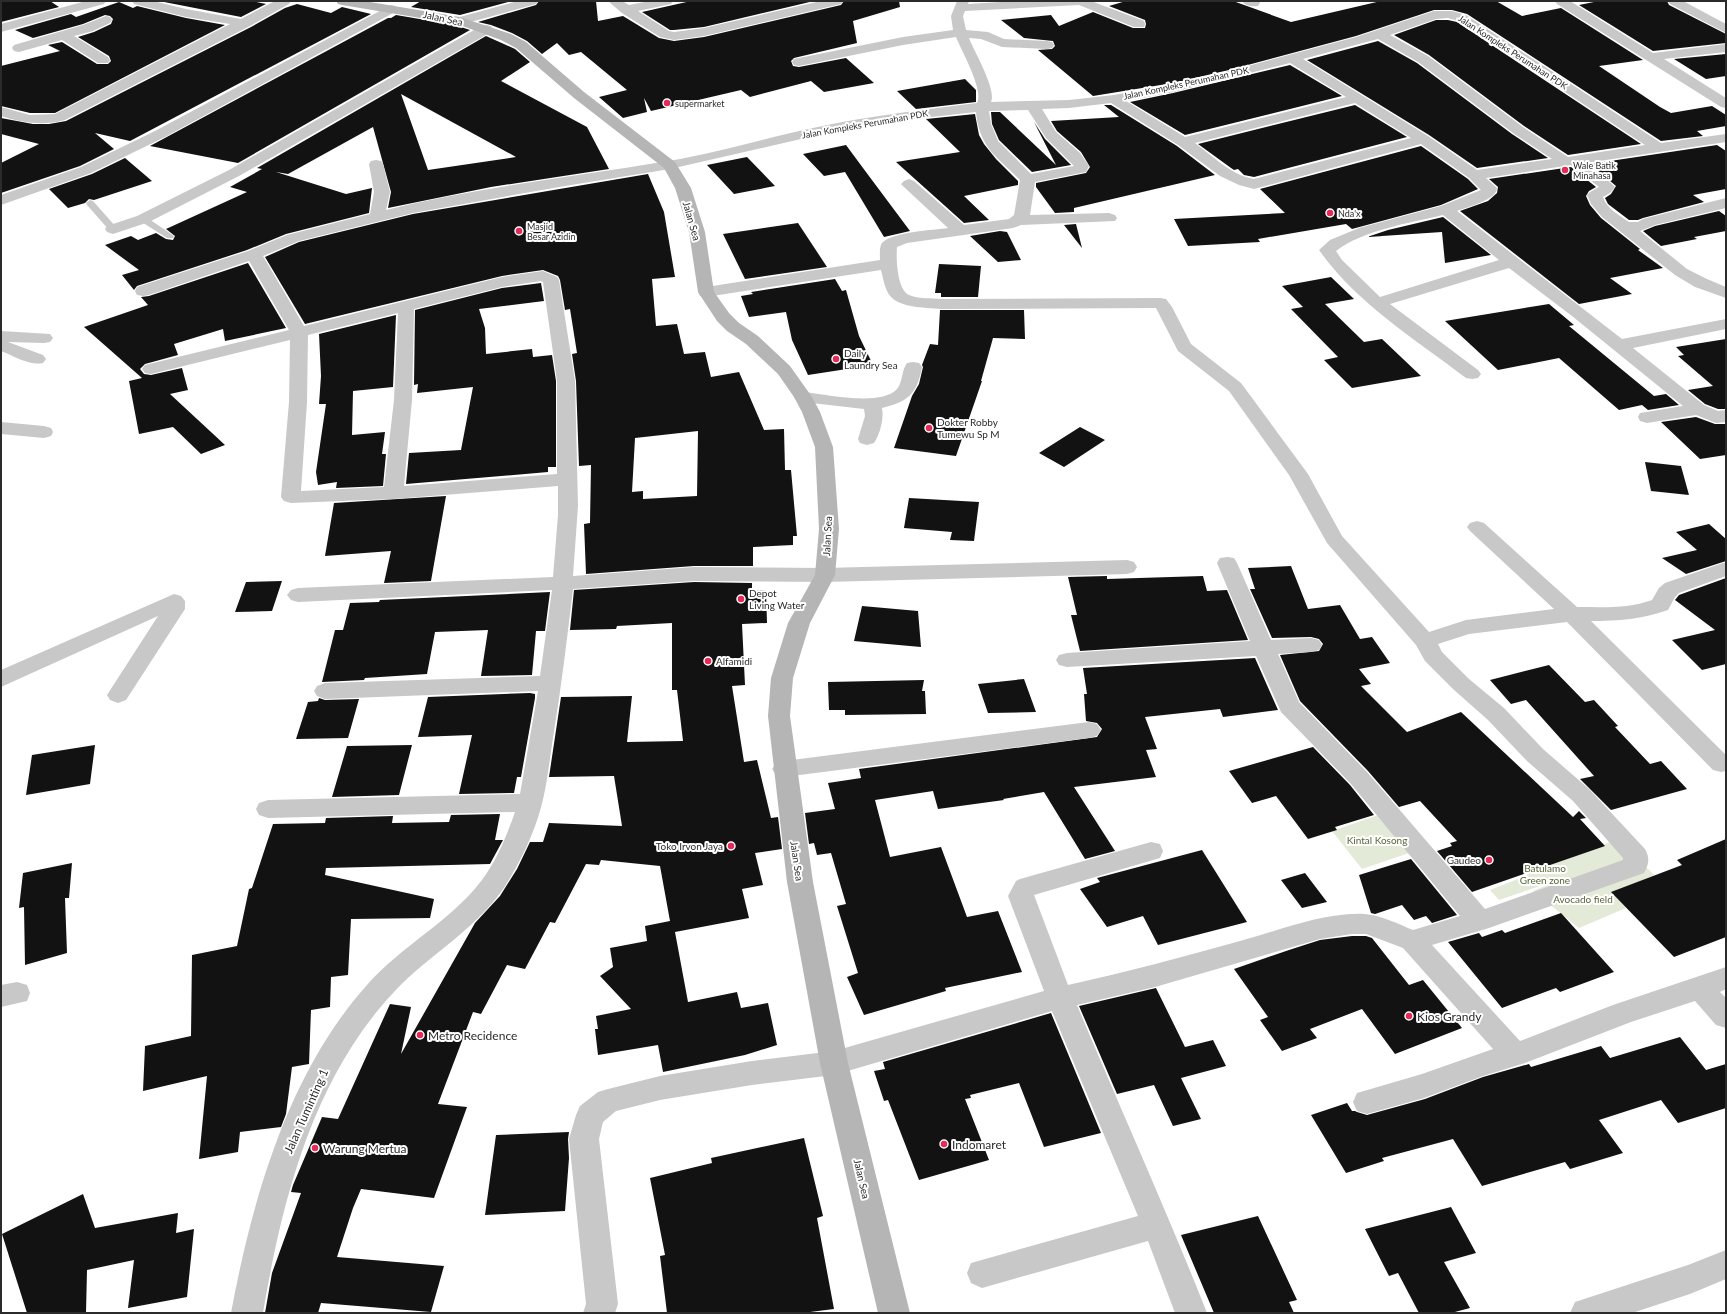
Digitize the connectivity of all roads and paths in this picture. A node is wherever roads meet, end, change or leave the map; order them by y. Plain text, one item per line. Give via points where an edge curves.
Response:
1 (100, 1) edge
2 (138, 1) edge
3 (286, 1) edge
4 (342, 1) edge
5 (532, 1) edge
6 (614, 1) edge
7 (667, 1) edge
8 (837, 1) edge
9 (1080, 1) edge
10 (1083, 1) edge
11 (1560, 1) edge
12 (1674, 1) edge
13 (961, 4) edge
14 (391, 9) junction
15 (626, 10) junction
16 (106, 20) dead end
17 (460, 21) junction
18 (244, 23) junction
19 (1139, 24) dead end
20 (1, 28) edge
21 (486, 29) junction
22 (1726, 29) edge
23 (960, 33) junction
24 (1381, 34) junction
25 (63, 35) junction
26 (1, 36) edge
27 (1046, 44) dead end
28 (1726, 48) edge
29 (1651, 57) junction
30 (1292, 58) junction
31 (103, 60) dead end
32 (799, 62) dead end
33 (1359, 98) junction
34 (1114, 99) junction
35 (1726, 104) edge
36 (1033, 105) junction
37 (982, 107) junction
38 (1, 111) edge
39 (1726, 138) edge
40 (1423, 139) junction
41 (1183, 142) junction
42 (1659, 148) junction
43 (1569, 160) junction
44 (376, 164) dead end
45 (670, 165) junction
46 (1474, 175) junction
47 (1028, 179) junction
48 (909, 184) dead end
49 (1, 200) edge
50 (90, 203) dead end
51 (1726, 203) edge
52 (1446, 210) junction
53 (377, 216) junction
54 (1109, 218) dead end
55 (143, 219) junction
56 (1018, 220) junction
57 (1626, 227) junction
58 (113, 229) joint
59 (960, 230) junction
60 (170, 236) dead end
61 (254, 254) junction
62 (1512, 262) junction
63 (888, 264) junction
64 (143, 291) dead end
65 (706, 292) junction
66 (1726, 293) edge
67 (1377, 302) junction
68 (406, 307) junction
69 (1726, 324) edge
70 (299, 332) junction
71 (1, 336) edge
72 (44, 338) dead end
73 (1, 345) edge
74 (1620, 345) junction
75 (37, 359) dead end
76 (914, 368) dead end
77 (151, 369) dead end
78 (1472, 374) dead end
79 (803, 396) junction
80 (873, 405) junction
81 (1698, 409) junction
82 (1726, 416) edge
83 (1647, 417) dead end
84 (1, 428) edge
85 (44, 432) dead end
86 (867, 439) dead end
87 (567, 479) junction
88 (393, 493) junction
89 (1477, 527) dead end
90 (1227, 563) dead end
91 (1127, 567) dead end
92 (1726, 569) edge
93 (825, 575) junction
94 (563, 583) junction
95 (298, 596) dead end
96 (1572, 614) junction
97 (1425, 641) junction
98 (1312, 645) dead end
99 (1264, 648) junction
100 (1067, 660) dead end
101 (1, 679) edge
102 (551, 683) junction
103 (325, 691) dead end
104 (118, 695) dead end
105 (1089, 730) dead end
106 (1721, 764) dead end
107 (784, 769) junction
108 (529, 803) junction
109 (268, 809) dead end
110 (1151, 851) dead end
111 (1480, 921) junction
112 (1412, 941) junction
113 (1726, 978) edge
114 (1700, 988) junction
115 (1060, 998) junction
116 (1726, 1017) edge
117 (1515, 1055) junction
118 (834, 1063) junction
119 (1367, 1102) dead end
120 (1157, 1226) junction
121 (1726, 1264) edge
122 (982, 1273) dead end
123 (247, 1313) edge
124 (599, 1313) edge
125 (894, 1313) edge
126 (1191, 1313) edge
127 (1586, 1313) edge

1 - 20 street
2 - 18 street
3 - 18 street
4 - 14 main road, Jalan Sea
5 - 17 street
6 - 15 street
7 - 15 street
8 - 15 street via 704,32 674,36 665,34
9 - 10 street
9 - 13 street
9 - 19 street
11 - 29 street
12 - 22 street
13 - 23 street via 957,16
14 - 17 main road, Jalan Sea
14 - 49 street via 160,134 86,170
16 - 25 street
17 - 21 main road, Jalan Sea
18 - 38 street via 52,120
21 - 45 main road, Jalan Sea via 521,44 544,67
21 - 55 street via 240,169
23 - 27 street via 984,35 1002,42
23 - 32 street via 874,46
23 - 37 street via 984,87 986,99
24 - 30 street, Jalan Kompleks Perumahan PDK
24 - 42 street, Jalan Kompleks Perumahan PDK via 1434,15 1457,16
24 - 43 street via 1422,59 1518,130
25 - 26 street via 24,52
25 - 31 street
28 - 29 street
29 - 35 street
30 - 33 street
30 - 34 street, Jalan Kompleks Perumahan PDK via 1218,78
33 - 40 street
33 - 41 street
34 - 36 street, Jalan Kompleks Perumahan PDK
34 - 41 street
36 - 37 street, Jalan Kompleks Perumahan PDK
36 - 47 street via 1044,126 1082,166 1081,169 1067,173
37 - 45 street, Jalan Kompleks Perumahan PDK via 905,116 814,132
37 - 47 street via 984,124 991,143
39 - 42 street
40 - 41 street via 1254,184 1234,178
40 - 46 street
42 - 43 street
43 - 46 street
43 - 57 street via 1607,187 1595,195 1595,199 1604,210
44 - 53 street via 382,192
45 - 53 street, Jalan Kompleks Perumahan PDK via 531,186
45 - 65 main road, Jalan Sea via 683,188 697,232
46 - 52 street via 1489,188 1488,192
47 - 56 street via 1022,217
48 - 59 street
50 - 58 lane
51 - 57 street via 1641,226
52 - 62 street
52 - 67 street via 1351,236 1331,245 1327,250 1336,264
53 - 61 street, Jalan Kompleks Perumahan PDK via 293,238
54 - 56 street
55 - 58 street
55 - 60 lane
56 - 59 street
57 - 66 street via 1681,272
59 - 63 street via 893,242 889,245
61 - 64 street, Jalan Kompleks Perumahan PDK
61 - 70 street
62 - 67 street
62 - 74 street
63 - 65 street
63 - 97 street via 895,291 902,298 914,301 941,304 1160,303 1184,347 1235,387 1298,474 1334,539
65 - 79 main road, Jalan Sea via 723,317 784,370
67 - 78 street
68 - 70 street
68 - 87 street, Jalan Tuminting 1 via 533,276 543,276 551,280 566,380
68 - 88 street via 402,423
69 - 74 street
70 - 77 street
70 - 88 street via 298,402 291,497
71 - 72 street
73 - 75 street
74 - 81 street
76 - 80 street via 910,384 902,395 888,402
79 - 80 street
79 - 93 main road, Jalan Sea via 824,447 829,529
80 - 86 street via 874,416
81 - 82 street via 1716,417
81 - 83 street
84 - 85 street
87 - 88 street
87 - 94 street, Jalan Tuminting 1 via 568,527
89 - 96 street
90 - 99 street
91 - 93 street
92 - 96 street via 1672,588 1666,593 1660,605 1649,609 1618,614
93 - 94 street via 694,574
93 - 107 main road, Jalan Sea via 799,623 782,678 779,716
94 - 95 street
94 - 102 street, Jalan Tuminting 1
96 - 97 street via 1466,628
96 - 106 street
97 - 111 street via 1433,656 1581,796 1636,856 1635,866
98 - 99 street
99 - 100 street
99 - 111 street via 1289,706 1359,778
101 - 104 street via 174,601 174,609
102 - 103 street
102 - 108 street, Jalan Tuminting 1
105 - 107 street
107 - 118 main road, Jalan Sea via 800,882
108 - 109 street
108 - 123 street, Jalan Tuminting 1 via 515,844 489,891 377,992 348,1028 319,1079 291,1139 266,1217 255,1262
110 - 115 street via 1029,886 1023,892 1022,896
111 - 112 street
112 - 115 street via 1379,927 1352,924 1320,929 1155,976
112 - 117 street
113 - 114 street
114 - 116 street
114 - 117 street via 1622,1013
115 - 118 street
115 - 120 street
117 - 119 street via 1424,1086
118 - 124 street via 660,1088 608,1101 590,1115 584,1139 602,1304
118 - 125 main road, Jalan Sea
120 - 122 street
120 - 126 street
121 - 127 street via 1690,1279

